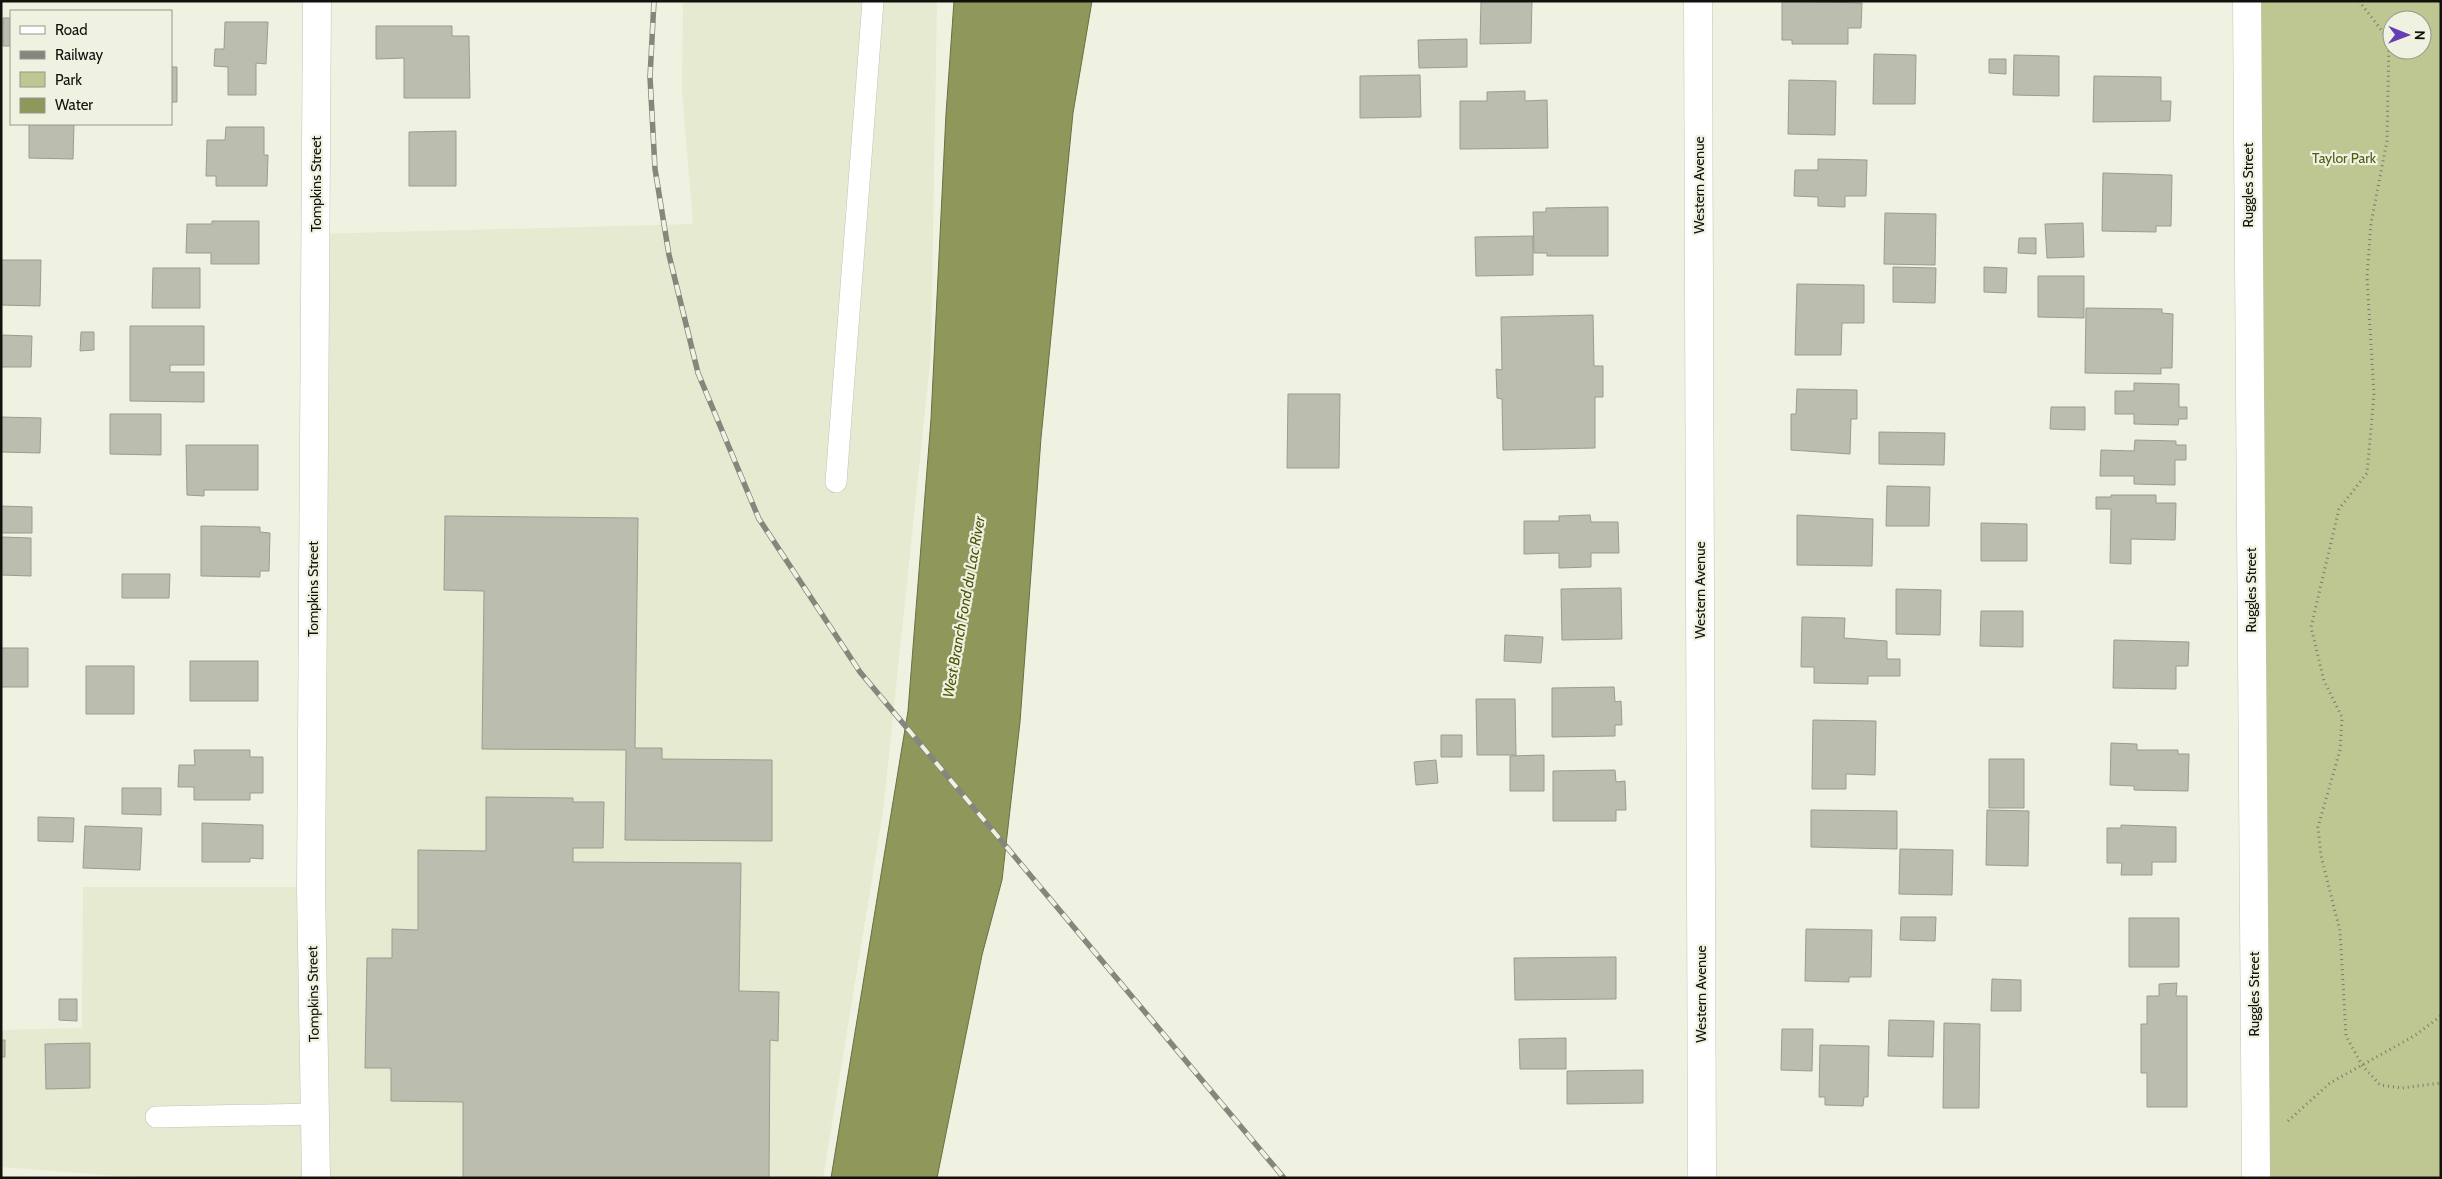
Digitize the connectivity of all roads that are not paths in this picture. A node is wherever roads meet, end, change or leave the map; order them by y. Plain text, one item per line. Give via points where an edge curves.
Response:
1 (317, 1) edge
2 (873, 1) edge
3 (1698, 1) edge
4 (2247, 1) edge
5 (836, 482) dead end
6 (315, 1114) junction
7 (156, 1117) dead end
8 (316, 1177) edge
9 (1702, 1178) edge
10 (2256, 1178) edge

1 - 6 street, Tompkins Street via 311,887
2 - 5 lane
3 - 9 street, Western Avenue
4 - 10 street, Ruggles Street
6 - 7 lane
6 - 8 street, Tompkins Street

